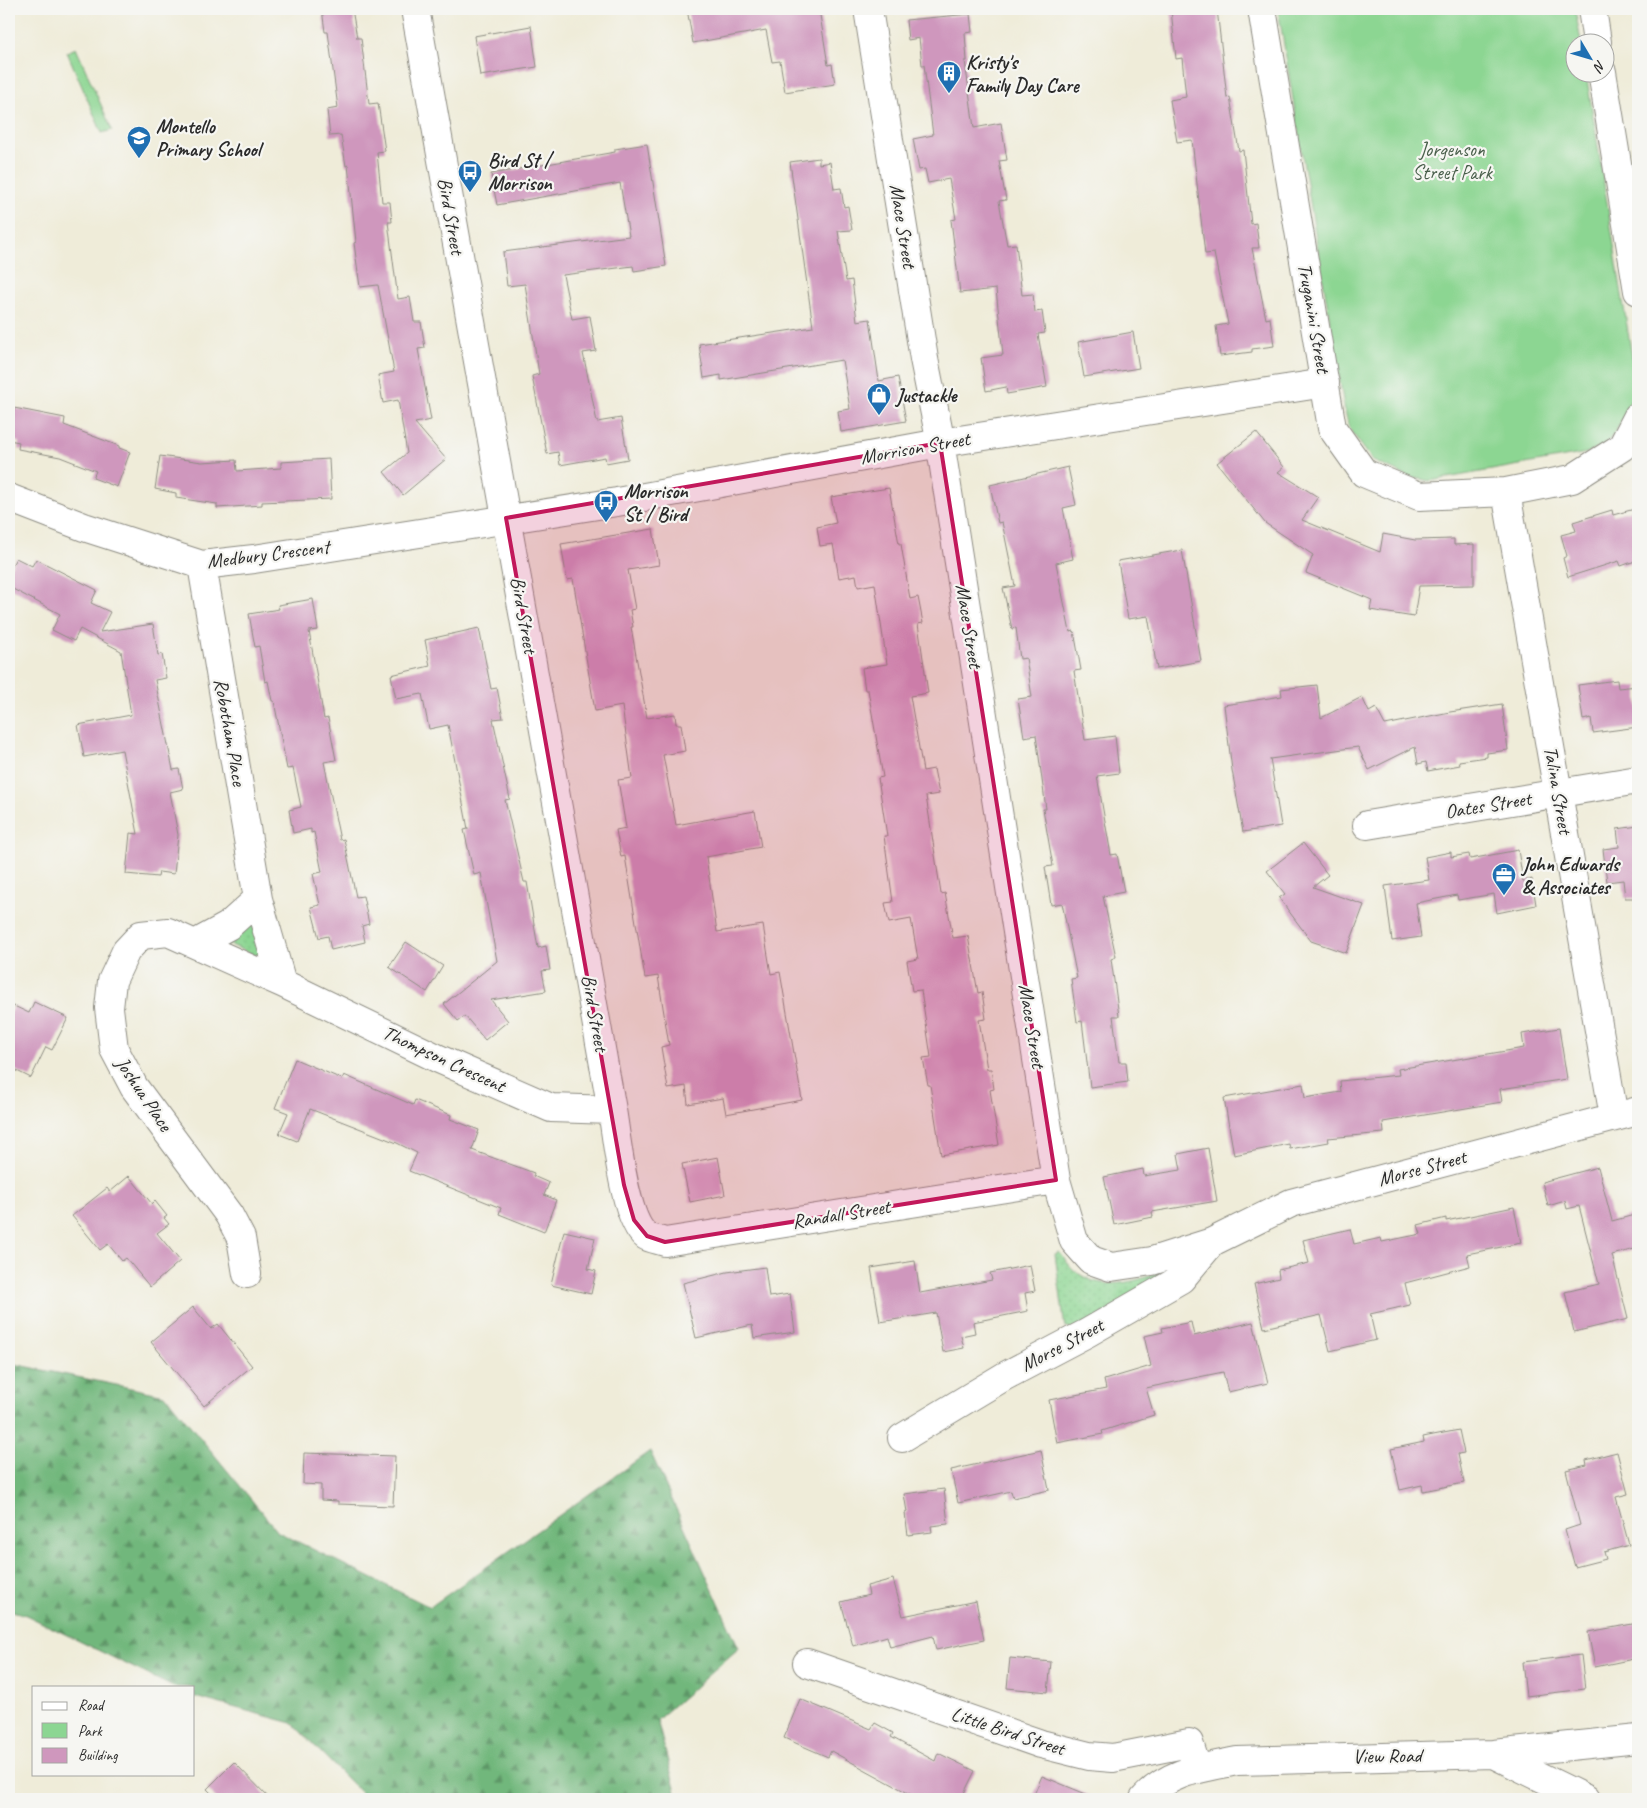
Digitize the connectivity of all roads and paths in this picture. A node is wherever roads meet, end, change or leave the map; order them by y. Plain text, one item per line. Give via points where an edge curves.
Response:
1 (415, 9) edge
2 (868, 9) edge
3 (1262, 9) edge
4 (1592, 9) edge
5 (1595, 32) edge
6 (1604, 82) edge
7 (1638, 291) edge
8 (1325, 383) junction
9 (1638, 416) edge
10 (940, 443) junction
11 (1506, 492) junction
12 (9, 498) edge
13 (506, 518) junction
14 (202, 565) junction
15 (1638, 780) edge
16 (1558, 794) junction
17 (1367, 825) dead end
18 (258, 899) junction
19 (194, 944) junction
20 (282, 983) junction
21 (612, 1110) junction
22 (1626, 1114) edge
23 (1056, 1180) junction
24 (634, 1220) joint
25 (1074, 1241) joint
26 (1212, 1242) junction
27 (247, 1274) dead end
28 (902, 1438) dead end
29 (807, 1663) dead end
30 (1638, 1739) edge
31 (1493, 1754) junction
32 (1197, 1768) junction
33 (1144, 1799) edge
34 (1586, 1799) edge

1 - 13 street, Bird Street
2 - 10 street, Mace Street
3 - 8 street, Truganini Street
4 - 5 street
6 - 7 street
8 - 10 street, Morrison Street
8 - 11 street, Truganini Street via 1332,428 1364,473 1419,496
9 - 11 street, Truganini Street via 1622,446 1572,479
10 - 13 street, Morrison Street via 616,502
10 - 23 street, Mace Street
11 - 16 street, Talina Street
12 - 14 street, Medbury Crescent via 84,527
13 - 14 street, Medbury Crescent
13 - 21 street, Bird Street
14 - 18 street, Robotham Place
15 - 16 street, Oates Street
16 - 17 street, Oates Street
16 - 22 street, Talina Street
18 - 19 street via 228,926
18 - 20 street, Robotham Place
19 - 20 street, Joshua Place
19 - 27 street, Joshua Place via 168,932 141,935 126,951 112,980 108,1008 114,1049 134,1087 230,1215 241,1238
20 - 21 street, Thompson Crescent via 551,1108
21 - 24 street, Bird Street via 624,1185
22 - 26 street, Morse Street via 1291,1203
23 - 24 street, Randall Street via 665,1242 647,1236
23 - 25 street, Mace Street
25 - 26 street, Morse Street via 1091,1260 1112,1266 1152,1261
26 - 28 street, Morse Street via 1181,1279 1005,1376
29 - 32 street, Little Bird Street via 1040,1744 1089,1756 1113,1758 1188,1743
30 - 31 street, View Road
31 - 32 street, View Road via 1237,1761
31 - 34 street
32 - 33 street, View Road via 1168,1779

